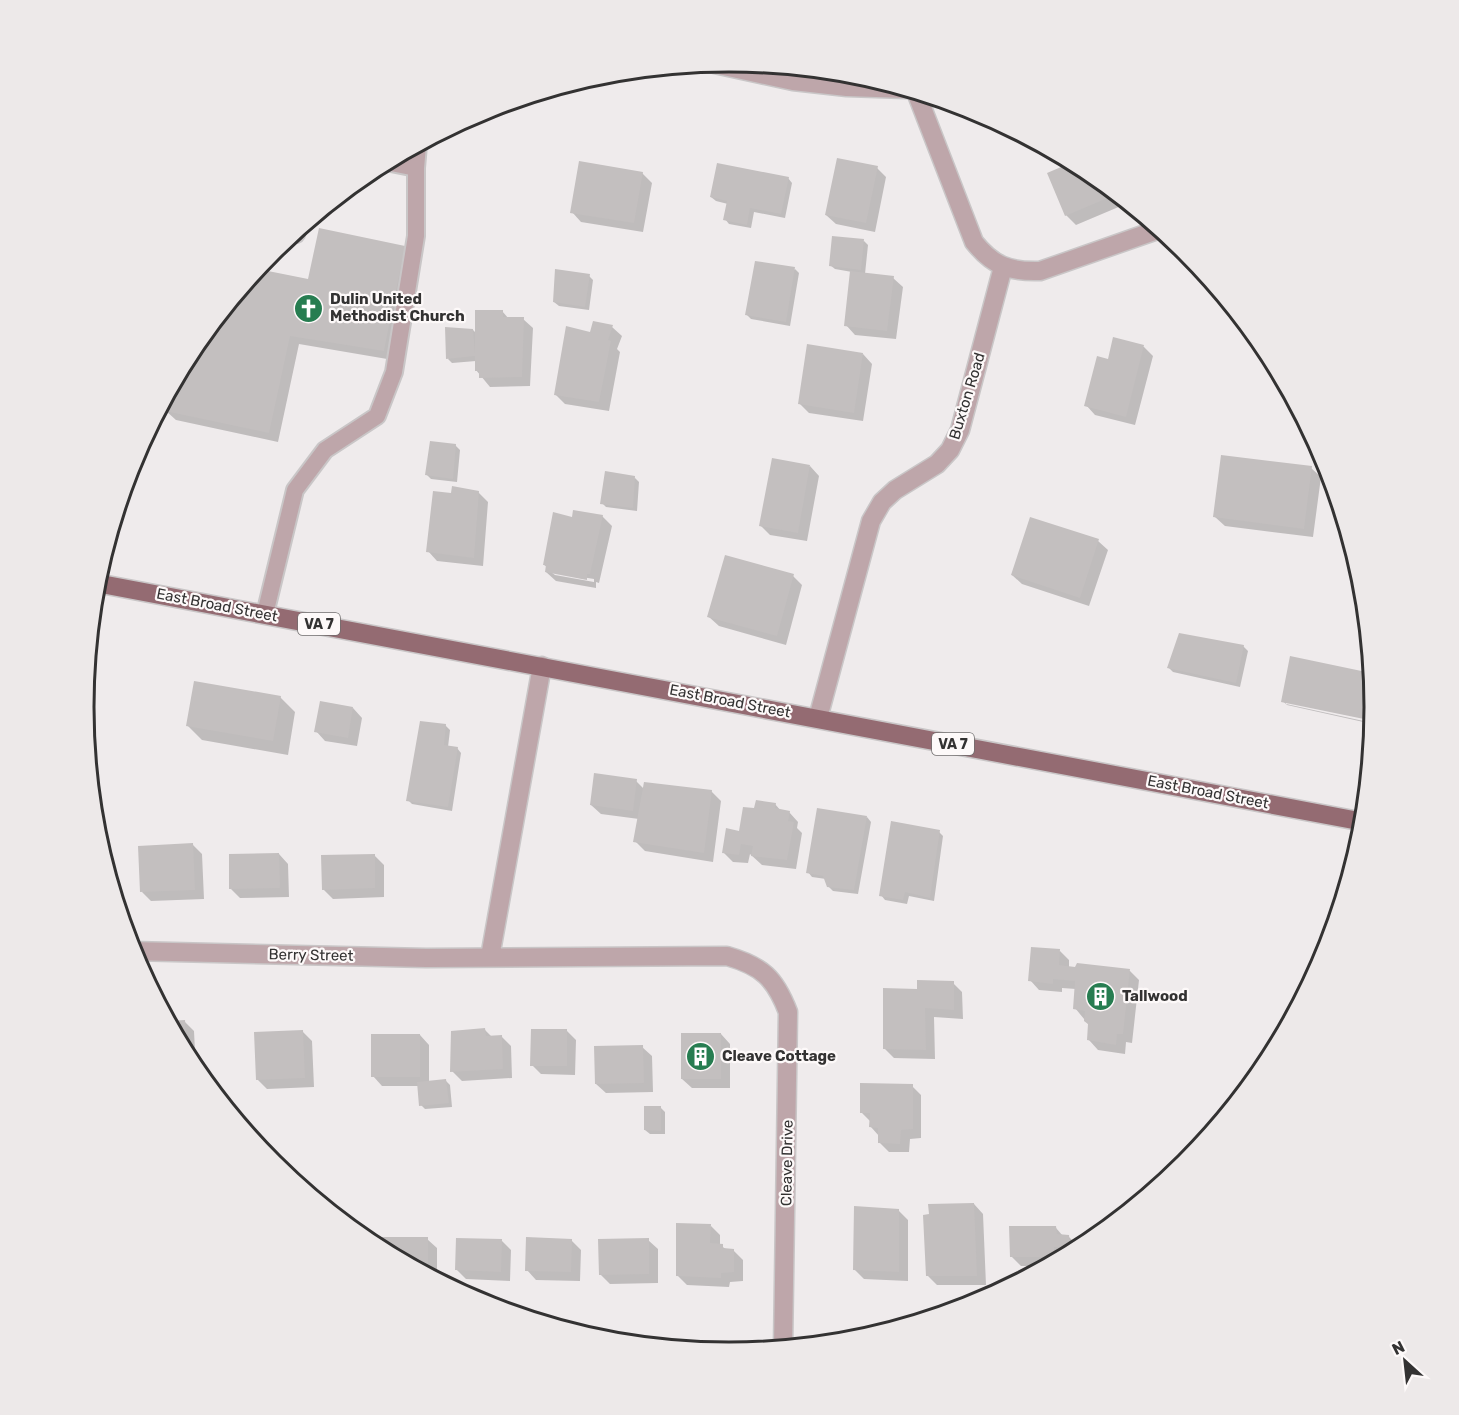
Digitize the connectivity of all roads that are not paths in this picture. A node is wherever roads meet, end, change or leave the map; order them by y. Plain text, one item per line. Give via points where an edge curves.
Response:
1 (754, 73) edge
2 (868, 88) edge
3 (920, 102) edge
4 (417, 154) edge
5 (399, 165) edge
6 (416, 168) junction
7 (1151, 232) edge
8 (1003, 267) junction
9 (106, 585) edge
10 (265, 614) junction
11 (542, 666) junction
12 (818, 718) junction
13 (1355, 820) edge
14 (142, 951) edge
15 (490, 957) junction
16 (773, 982) joint
17 (783, 1341) edge

1 - 2 street via 793,81
3 - 8 street via 974,242
4 - 6 lane
5 - 6 lane
6 - 10 lane via 416,236 394,372 377,416 325,450 295,490
7 - 8 street via 1040,271 1020,272
8 - 12 street, Buxton Road via 960,430 950,450 937,464 895,490 871,521
9 - 10 main road, East Broad Street / VA 7
10 - 11 main road, East Broad Street / VA 7
11 - 12 main road, East Broad Street / VA 7
11 - 15 street
12 - 13 main road, East Broad Street / VA 7
14 - 15 street, Berry Street
15 - 16 street, Berry Street via 728,956 748,962
16 - 17 street, Cleave Drive via 788,1012 789,1034

